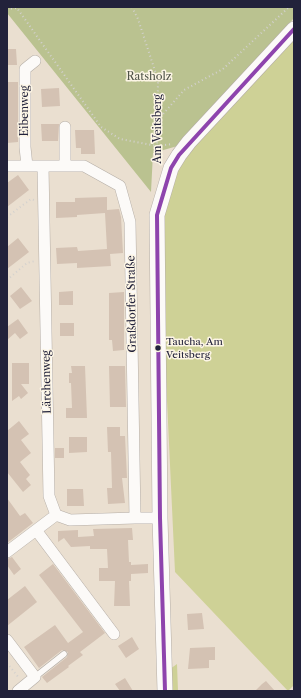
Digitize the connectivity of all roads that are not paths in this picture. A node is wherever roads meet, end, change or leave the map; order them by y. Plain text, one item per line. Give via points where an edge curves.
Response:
1 (294, 29) edge
2 (35, 61) dead end
3 (65, 127) dead end
4 (7, 166) edge
5 (27, 166) junction
6 (43, 166) junction
7 (65, 166) junction
8 (56, 516) junction
9 (135, 518) junction
10 (160, 518) junction
11 (36, 530) junction
12 (7, 552) edge
13 (114, 634) dead end
14 (7, 640) edge
15 (64, 654) dead end
16 (35, 677) junction
17 (18, 691) edge
18 (165, 691) edge

1 - 10 street via 189,142 172,168 157,215
2 - 5 street, Eibenweg via 25,69
3 - 7 street
4 - 5 street, Graßdorfer Straße
5 - 6 street, Graßdorfer Straße
6 - 7 street, Graßdorfer Straße
6 - 8 street, Lärchenweg via 48,496
7 - 9 street, Graßdorfer Straße via 84,166 120,186 130,222
8 - 9 street via 70,520
8 - 11 street
9 - 10 street
10 - 18 street
11 - 12 street
11 - 13 street
14 - 16 street
15 - 16 lane
16 - 17 street

